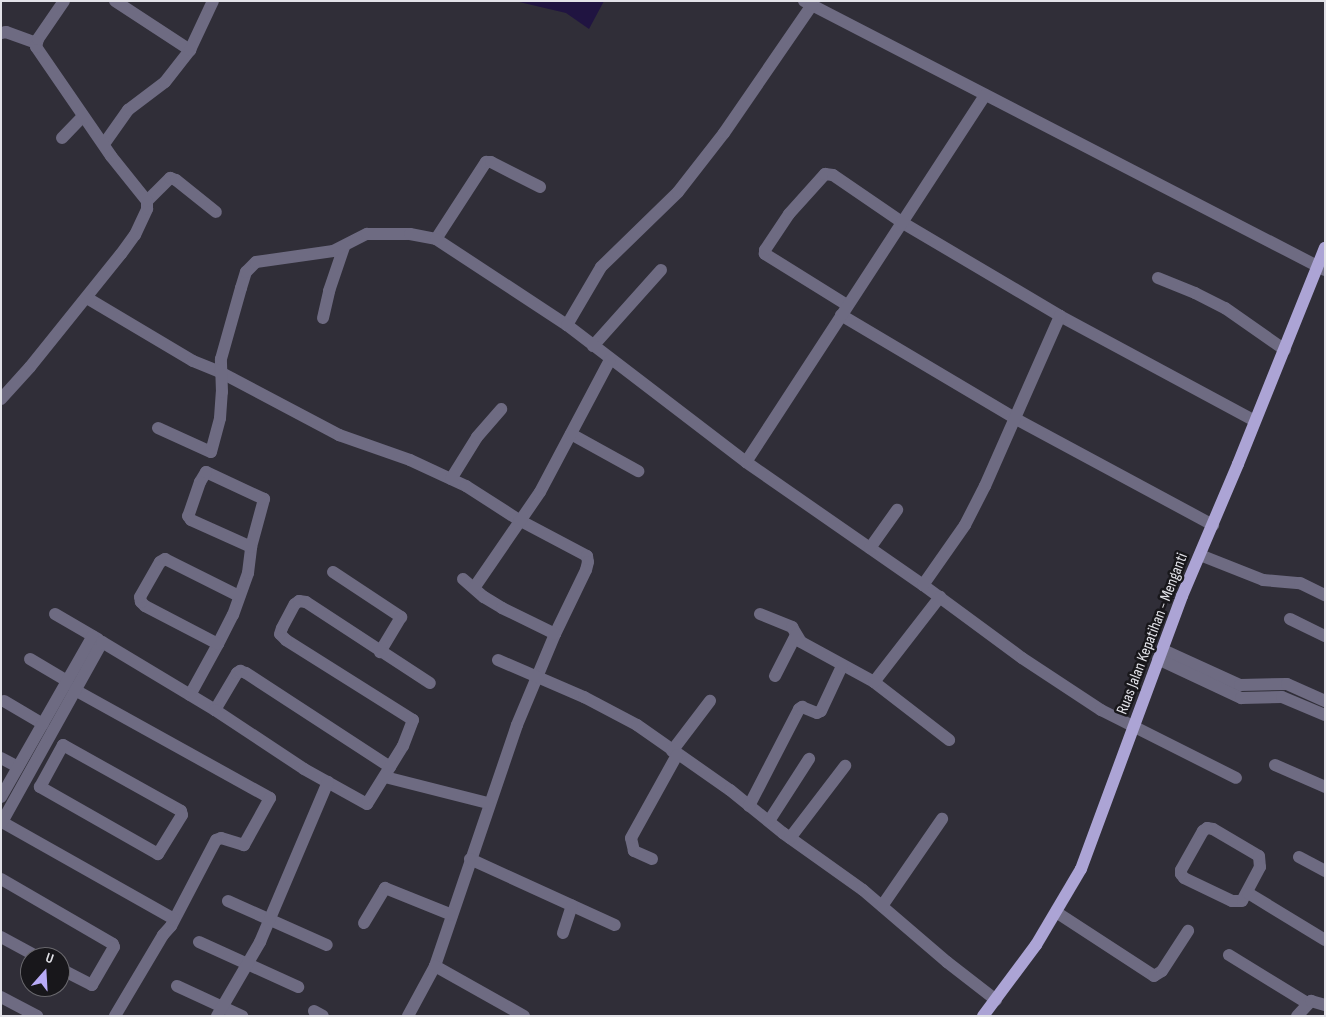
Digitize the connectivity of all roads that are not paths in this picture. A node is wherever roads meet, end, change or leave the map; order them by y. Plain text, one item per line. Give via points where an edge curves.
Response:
1 (64, 1) edge
2 (115, 1) edge
3 (212, 1) edge
4 (808, 3) edge
5 (1, 34) edge
6 (36, 43) junction
7 (190, 50) junction
8 (985, 96) junction
9 (83, 116) junction
10 (62, 138) dead end
11 (104, 144) junction
12 (540, 187) dead end
13 (147, 201) junction
14 (216, 212) dead end
15 (903, 224) junction
16 (436, 239) junction
17 (344, 247) junction
18 (1325, 248) edge
19 (1321, 268) edge
20 (661, 270) dead end
21 (1158, 278) dead end
22 (87, 298) junction
23 (844, 310) junction
24 (1060, 316) junction
25 (323, 318) dead end
26 (567, 325) junction
27 (593, 346) junction
28 (1285, 350) junction
29 (610, 360) junction
30 (220, 372) junction
31 (1, 399) edge
32 (501, 409) dead end
33 (1016, 419) junction
34 (1255, 421) junction
35 (158, 428) dead end
36 (571, 434) junction
37 (746, 462) junction
38 (638, 471) dead end
39 (451, 479) junction
40 (897, 510) dead end
41 (519, 520) junction
42 (1213, 525) junction
43 (251, 547) junction
44 (870, 548) junction
45 (1200, 555) junction
46 (333, 572) dead end
47 (463, 579) dead end
48 (923, 585) junction
49 (474, 588) junction
50 (1325, 595) edge
51 (239, 596) junction
52 (940, 597) junction
53 (55, 614) dead end
54 (760, 614) dead end
55 (1290, 619) dead end
56 (555, 634) junction
57 (796, 635) junction
58 (1325, 636) edge
59 (98, 639) junction
60 (218, 644) junction
61 (380, 652) junction
62 (1161, 655) junction
63 (30, 659) dead end
64 (498, 660) dead end
65 (842, 666) junction
66 (775, 676) dead end
67 (538, 677) junction
68 (874, 682) junction
69 (430, 683) dead end
70 (71, 686) junction
71 (1258, 691) junction
72 (193, 696) junction
73 (710, 700) dead end
74 (4, 701) dead end
75 (1325, 701) edge
76 (214, 709) junction
77 (1325, 715) edge
78 (42, 724) junction
79 (1134, 728) junction
80 (949, 740) dead end
81 (675, 753) junction
82 (1, 758) edge
83 (39, 758) junction
84 (809, 759) dead end
85 (51, 765) junction
86 (1275, 765) dead end
87 (845, 766) dead end
88 (18, 767) junction
89 (387, 772) junction
90 (1236, 778) dead end
91 (328, 782) junction
92 (1325, 788) edge
93 (1, 797) edge
94 (488, 804) junction
95 (749, 806) junction
96 (942, 820) dead end
97 (769, 821) junction
98 (2, 823) edge
99 (790, 838) junction
100 (1299, 857) dead end
101 (470, 859) junction
102 (652, 859) dead end
103 (1325, 871) edge
104 (1, 879) edge
105 (1248, 892) junction
106 (228, 901) dead end
107 (572, 905) junction
108 (882, 906) junction
109 (1056, 912) junction
110 (452, 915) junction
111 (174, 919) junction
112 (270, 920) junction
113 (364, 923) dead end
114 (615, 926) dead end
115 (1188, 931) dead end
116 (563, 933) dead end
117 (1323, 934) edge
118 (1, 937) edge
119 (199, 942) dead end
120 (327, 945) dead end
121 (20, 947) edge
122 (1229, 956) dead end
123 (246, 965) junction
124 (434, 966) junction
125 (70, 974) edge
126 (177, 986) dead end
127 (298, 987) dead end
128 (1, 997) edge
129 (996, 1000) junction
130 (1307, 1003) junction
131 (1325, 1005) edge
132 (220, 1011) edge
133 (409, 1015) edge
134 (37, 1016) edge
135 (116, 1016) edge
136 (242, 1016) edge
137 (524, 1016) edge
138 (983, 1016) edge
139 (1297, 1016) edge

1 - 6 street
2 - 7 street
3 - 7 street
4 - 8 street
4 - 26 street via 724,133 678,192 600,267
5 - 6 street via 6,32
6 - 9 street
7 - 11 street via 165,82 128,110
8 - 15 street
8 - 19 street
9 - 10 street
9 - 11 street
11 - 13 street
12 - 16 street via 486,162
13 - 14 street via 170,178
13 - 22 street via 147,209 135,235
15 - 23 street
15 - 23 street via 828,173 784,221 765,250 766,258
15 - 24 street
16 - 17 street via 410,234 366,234
16 - 26 street
17 - 25 street via 328,291
17 - 30 street via 318,254 256,262 246,272 220,359
18 - 19 main road, Ruas Jalan Kepatihan - Menganti
19 - 28 main road, Ruas Jalan Kepatihan - Menganti
20 - 27 street
21 - 28 street via 1225,308
22 - 30 street via 193,361
22 - 31 street
23 - 33 street
23 - 37 street
24 - 33 street
24 - 34 street
26 - 27 street
27 - 29 street
28 - 34 main road, Ruas Jalan Kepatihan - Menganti
29 - 36 street
29 - 37 street
30 - 35 street via 220,418 211,452
30 - 39 street via 339,435 410,460
32 - 39 street via 477,436
33 - 42 street
33 - 48 street via 965,525
34 - 42 main road, Ruas Jalan Kepatihan - Menganti
36 - 38 street
36 - 41 street via 540,492
37 - 44 street
39 - 41 street
40 - 44 street
41 - 49 street
41 - 56 street via 587,556 586,570
42 - 45 main road, Ruas Jalan Kepatihan - Menganti
43 - 43 street via 264,499 206,472 188,516
43 - 51 street via 248,573
44 - 48 street
45 - 50 street via 1264,580 1300,583
45 - 62 main road, Ruas Jalan Kepatihan - Menganti
46 - 61 street via 401,617
47 - 49 street
48 - 52 street
49 - 56 street via 502,608
51 - 60 street
51 - 60 street via 164,560 140,597 145,606
52 - 68 street
52 - 79 street via 1022,658
53 - 59 street
54 - 57 street via 792,628
55 - 58 street
56 - 67 street
57 - 65 street via 801,642
57 - 66 street
59 - 70 street
59 - 72 street
60 - 72 street
61 - 69 street
61 - 89 street via 306,602 295,604 280,634 413,720 403,746
62 - 71 street via 1223,684 1241,698
62 - 79 main road, Ruas Jalan Kepatihan - Menganti
63 - 70 street
64 - 67 street
65 - 68 street
65 - 95 street via 821,712 799,709
67 - 81 street via 637,725
67 - 94 street
68 - 80 street
70 - 78 street
70 - 83 street
70 - 111 street via 270,798 244,845 221,838 216,840
71 - 75 street via 1287,684
71 - 77 street
72 - 76 street
73 - 81 street
74 - 78 street
76 - 89 street via 236,673 246,673
76 - 91 street
78 - 88 street
79 - 90 street
79 - 109 main road, Ruas Jalan Kepatihan - Menganti via 1081,869
81 - 95 street
81 - 102 street via 630,838 634,851
82 - 88 street
83 - 85 street
83 - 98 street
84 - 97 street
85 - 85 street via 40,784 43,789 158,854 182,815 181,811 65,745 60,747
86 - 92 street
87 - 99 street
88 - 93 street
89 - 91 street via 367,804
89 - 94 street
91 - 112 street
94 - 101 street
95 - 97 street
96 - 108 street
97 - 99 street
98 - 111 street
99 - 108 street
100 - 103 street
101 - 107 street
101 - 110 street
104 - 125 street via 113,944 92,985
105 - 105 street via 1237,903 1184,878 1181,870 1203,831 1213,829 1259,856 1260,867
105 - 117 street
106 - 112 street
107 - 114 street
107 - 116 street
108 - 129 street
109 - 115 street via 1154,976 1162,971
109 - 129 main road, Ruas Jalan Kepatihan - Menganti
110 - 113 street via 385,888
110 - 124 street
111 - 135 street
112 - 120 street
112 - 123 street
118 - 121 street
119 - 123 street
122 - 130 street
123 - 127 street
123 - 132 street
124 - 133 street
124 - 137 street
126 - 132 street
128 - 134 street
129 - 138 main road, Ruas Jalan Kepatihan - Menganti
130 - 131 street
130 - 139 street
132 - 136 street

